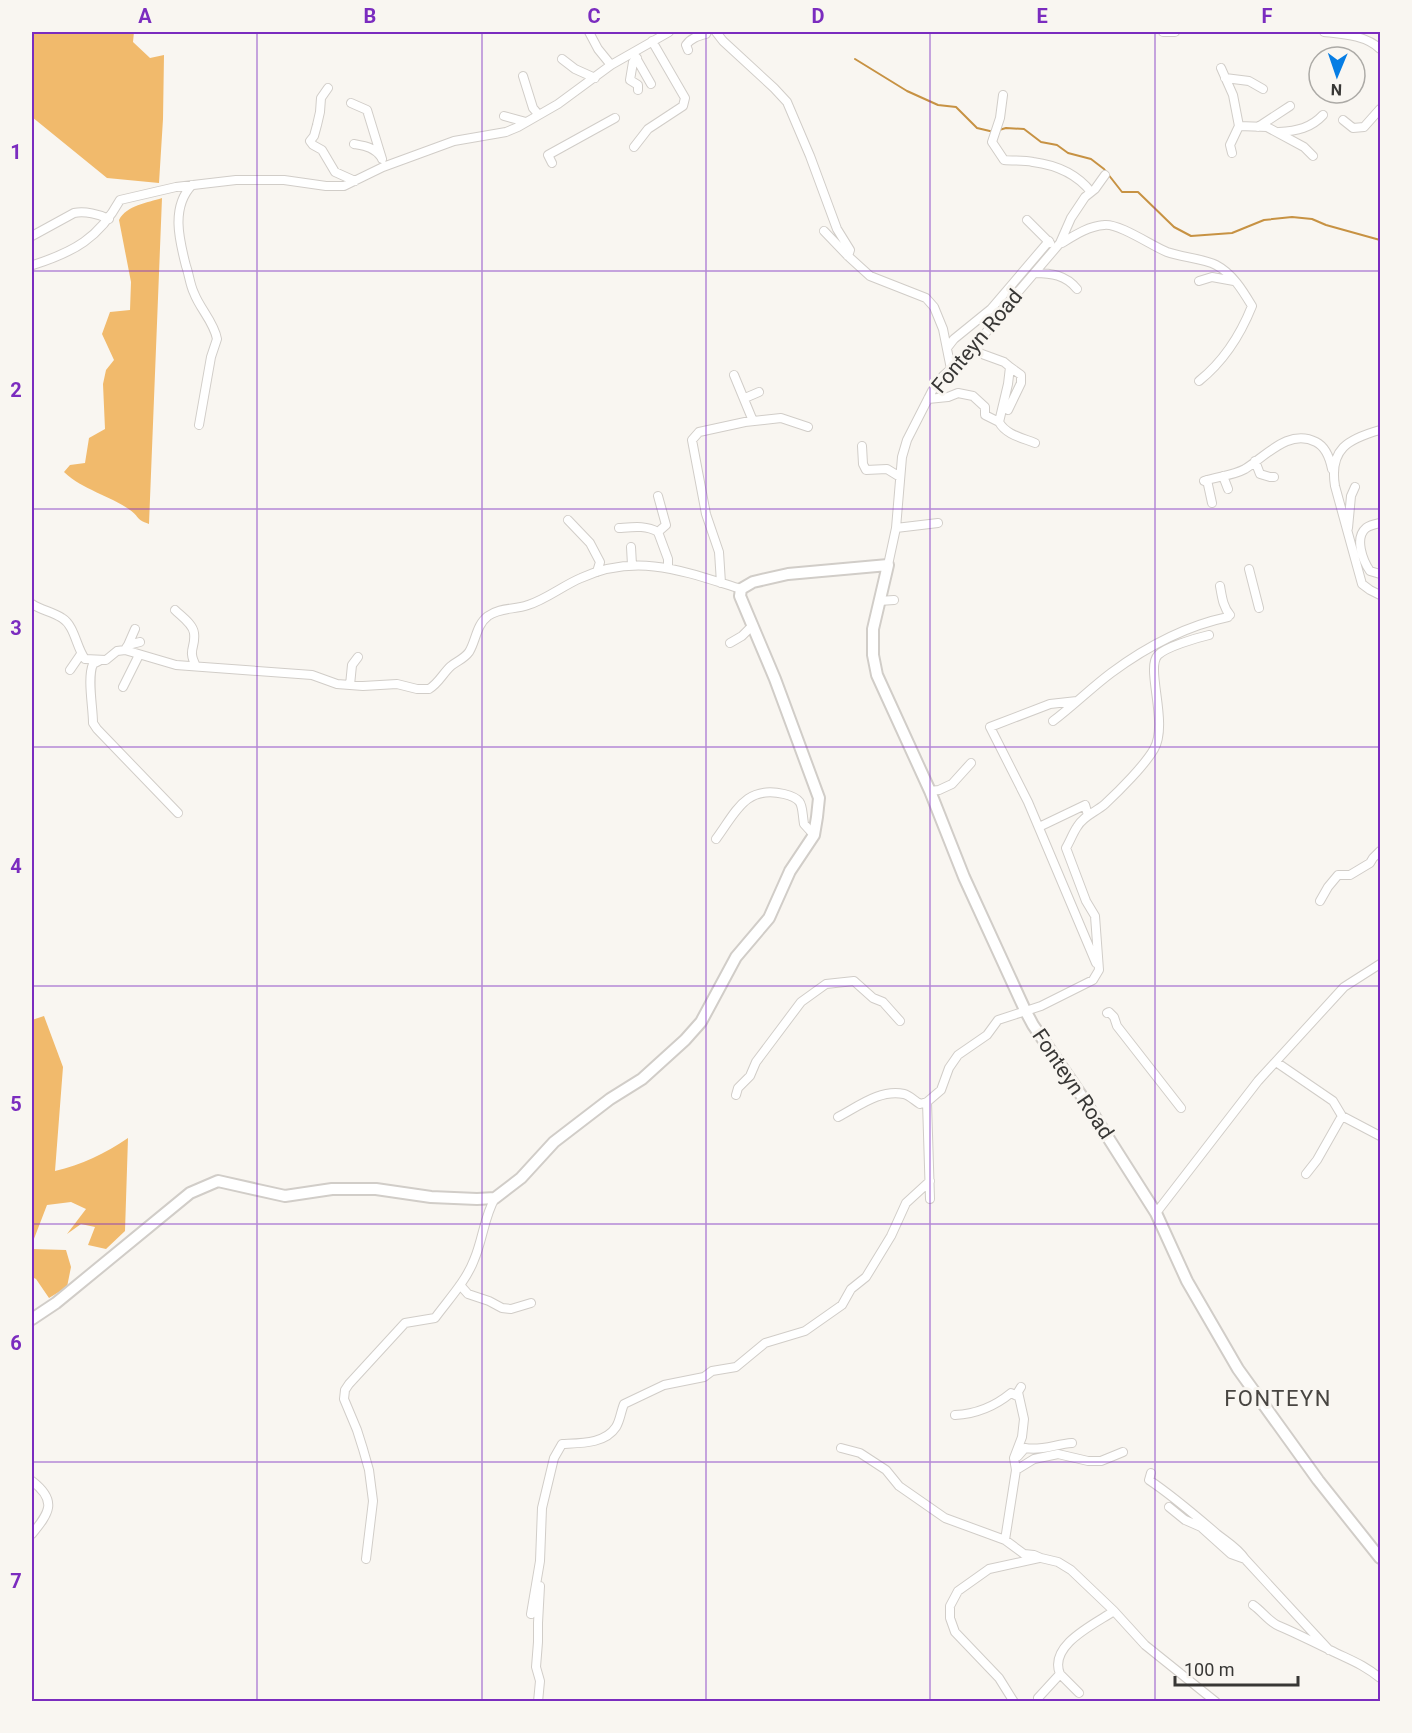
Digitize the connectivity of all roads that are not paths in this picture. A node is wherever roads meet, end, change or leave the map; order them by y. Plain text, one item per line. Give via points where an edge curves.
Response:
1 (590, 32) edge
2 (669, 32) edge
3 (707, 32) edge
4 (716, 32) edge
5 (1163, 32) edge
6 (1175, 32) edge
7 (1324, 32) edge
8 (652, 41) junction
9 (1379, 44) edge
10 (688, 50) dead end
11 (634, 55) junction
12 (562, 59) dead end
13 (611, 65) junction
14 (1221, 68) dead end
15 (523, 76) dead end
16 (595, 78) junction
17 (1225, 78) junction
18 (651, 84) dead end
19 (328, 88) dead end
20 (1263, 89) dead end
21 (638, 90) dead end
22 (1003, 94) dead end
23 (351, 103) dead end
24 (1290, 106) dead end
25 (1380, 108) edge
26 (538, 114) junction
27 (1323, 115) dead end
28 (504, 116) dead end
29 (615, 118) dead end
30 (1343, 120) dead end
31 (526, 122) junction
32 (1239, 126) junction
33 (1258, 127) junction
34 (1278, 132) junction
35 (354, 144) dead end
36 (634, 147) dead end
37 (1232, 153) dead end
38 (1313, 156) dead end
39 (384, 162) junction
40 (552, 163) dead end
41 (1105, 175) dead end
42 (354, 181) junction
43 (192, 185) junction
44 (1091, 192) junction
45 (109, 219) junction
46 (1027, 220) dead end
47 (824, 231) dead end
48 (32, 236) edge
49 (1049, 241) junction
50 (1059, 245) junction
51 (848, 256) junction
52 (33, 265) edge
53 (1035, 273) junction
54 (1199, 281) dead end
55 (1234, 281) junction
56 (1077, 289) dead end
57 (947, 348) junction
58 (971, 350) junction
59 (1010, 367) junction
60 (951, 369) junction
61 (734, 375) dead end
62 (1199, 381) dead end
63 (759, 392) dead end
64 (745, 398) junction
65 (928, 399) junction
66 (1008, 410) dead end
67 (753, 421) junction
68 (999, 422) junction
69 (199, 425) dead end
70 (808, 427) dead end
71 (1379, 432) edge
72 (1035, 443) dead end
73 (862, 446) dead end
74 (1255, 461) junction
75 (1333, 474) junction
76 (1223, 476) junction
77 (900, 477) junction
78 (1274, 477) dead end
79 (1354, 487) dead end
80 (1228, 489) dead end
81 (658, 496) dead end
82 (1212, 503) dead end
83 (568, 519) dead end
84 (938, 523) dead end
85 (1380, 523) edge
86 (619, 528) dead end
87 (896, 528) junction
88 (658, 532) junction
89 (1348, 533) junction
90 (631, 547) dead end
91 (632, 565) junction
92 (888, 565) junction
93 (668, 567) junction
94 (1249, 569) dead end
95 (597, 572) junction
96 (1380, 574) edge
97 (721, 583) junction
98 (1220, 586) dead end
99 (741, 589) junction
100 (1380, 595) edge
101 (894, 600) dead end
102 (879, 601) junction
103 (32, 604) edge
104 (1259, 608) dead end
105 (175, 610) dead end
106 (753, 625) junction
107 (135, 629) dead end
108 (1209, 635) dead end
109 (140, 642) dead end
110 (730, 643) dead end
111 (127, 647) junction
112 (81, 654) junction
113 (139, 655) junction
114 (358, 657) dead end
115 (100, 661) junction
116 (196, 666) junction
117 (70, 670) dead end
118 (350, 685) junction
119 (123, 687) dead end
120 (1077, 701) junction
121 (1053, 721) dead end
122 (971, 763) dead end
123 (930, 791) junction
124 (178, 813) dead end
125 (1088, 815) junction
126 (1039, 827) junction
127 (814, 835) junction
128 (716, 839) dead end
129 (1380, 851) edge
130 (1320, 901) dead end
131 (1379, 967) edge
132 (1099, 970) junction
133 (1025, 1010) junction
134 (1107, 1013) dead end
135 (900, 1021) dead end
136 (1276, 1062) junction
137 (736, 1095) dead end
138 (927, 1102) junction
139 (1181, 1108) dead end
140 (1342, 1116) junction
141 (838, 1117) dead end
142 (1380, 1136) edge
143 (1306, 1174) dead end
144 (930, 1181) junction
145 (495, 1198) junction
146 (930, 1199) dead end
147 (1156, 1213) junction
148 (460, 1285) junction
149 (531, 1304) dead end
150 (32, 1319) edge
151 (1021, 1387) dead end
152 (1019, 1397) junction
153 (956, 1415) dead end
154 (1072, 1443) dead end
155 (841, 1448) dead end
156 (1123, 1452) dead end
157 (1016, 1470) junction
158 (1151, 1473) dead end
159 (32, 1481) edge
160 (1169, 1508) dead end
161 (32, 1534) edge
162 (1005, 1540) junction
163 (1041, 1558) junction
164 (1380, 1558) edge
165 (366, 1559) dead end
166 (1245, 1559) junction
167 (540, 1561) junction
168 (1253, 1605) dead end
169 (1114, 1611) junction
170 (531, 1614) dead end
171 (1329, 1650) junction
172 (1060, 1674) junction
173 (1380, 1678) edge
174 (1078, 1692) dead end
175 (537, 1701) edge
176 (1014, 1701) edge
177 (1040, 1701) edge
178 (1216, 1701) edge

1 - 13 street
2 - 8 street
3 - 10 street via 689,41
4 - 51 street via 787,102 837,229 850,250
5 - 6 street
7 - 9 street
8 - 11 street
8 - 36 street via 685,98 683,106 648,129
11 - 13 street
11 - 18 street
11 - 21 street via 630,80 638,85
12 - 16 street
13 - 16 street
14 - 17 street
15 - 26 street
16 - 26 street
17 - 20 street via 1250,81
17 - 32 street
19 - 42 street via 321,98 315,136 310,141 322,150 335,172
22 - 44 street via 992,142 1004,160 1054,167 1074,175
23 - 39 street via 367,110
24 - 33 street
25 - 30 street via 1364,127 1353,128
26 - 31 street
27 - 34 street via 1303,129
28 - 31 street
29 - 40 street via 548,155
31 - 39 street via 506,132 454,141
32 - 33 street
32 - 37 street via 1230,145
33 - 34 street
34 - 38 street
35 - 39 street via 368,146
39 - 42 street
41 - 44 street, Fonteyn Road
42 - 43 street via 344,186 284,180
43 - 45 street via 120,200
43 - 69 street via 180,206 180,244 194,293 217,339 210,357
44 - 50 street, Fonteyn Road via 1071,218
45 - 48 street via 74,213
45 - 52 street via 77,248
46 - 49 street
47 - 51 street
49 - 50 street
49 - 57 street via 991,309
50 - 53 street, Fonteyn Road
50 - 55 street via 1082,231 1106,224 1165,251 1215,265
51 - 57 street via 870,276 926,298 934,307
53 - 56 street via 1061,276
53 - 58 street, Fonteyn Road
54 - 55 street via 1212,277
55 - 62 street via 1252,306 1224,357
57 - 60 street
58 - 59 street
58 - 60 street, Fonteyn Road
59 - 66 street via 1021,375 1021,383
59 - 68 street
60 - 65 street, Fonteyn Road
61 - 64 street
63 - 64 street
64 - 67 street
65 - 68 street via 958,393 973,396 985,406 985,415
65 - 77 street, Fonteyn Road via 907,440
67 - 70 street via 781,418
67 - 97 street via 699,432 692,440 706,514 719,552
68 - 72 street via 1013,435
71 - 75 street via 1349,441 1335,459
73 - 77 street via 866,470 887,470
74 - 75 street via 1287,440 1311,440 1321,445
74 - 76 street
74 - 78 street via 1260,474
75 - 89 street
76 - 80 street
76 - 82 street via 1206,480
77 - 87 street, Fonteyn Road
79 - 89 street
81 - 88 street via 666,525
83 - 95 street via 590,543 600,562
84 - 87 street
85 - 96 street via 1368,526 1361,537 1364,562 1370,571
86 - 88 street via 637,526
87 - 92 street, Fonteyn Road
88 - 93 street
89 - 100 street via 1362,584
90 - 91 street
91 - 93 street
91 - 95 street
92 - 99 street via 788,574 753,582
92 - 102 street, Fonteyn Road
93 - 97 street
94 - 104 street
95 - 118 street via 528,606 499,610 487,617 464,658 450,666 429,689 398,684
97 - 99 street
98 - 120 street via 1229,616 1193,626 1158,643
99 - 106 street via 740,596
101 - 102 street
102 - 123 street, Fonteyn Road via 873,629 877,675
103 - 112 street via 64,618
105 - 116 street via 194,632 191,657
106 - 110 street
106 - 127 street via 819,798
107 - 111 street
108 - 125 street via 1157,656 1152,665 1160,735 1145,762
109 - 111 street
111 - 113 street
111 - 115 street
112 - 115 street via 85,659
112 - 117 street
113 - 116 street
113 - 119 street
114 - 118 street via 352,665
115 - 124 street via 90,670 93,723
116 - 118 street via 312,675
120 - 121 street
120 - 126 street via 1050,704 990,727
122 - 123 street via 952,783
123 - 133 street, Fonteyn Road via 964,877
125 - 126 street via 1085,805
125 - 132 street via 1077,826 1066,848 1095,916
126 - 132 street
127 - 128 street via 804,825 801,802 770,791 758,793 741,804
127 - 145 street via 790,871 768,918 736,957 701,1022 642,1079 554,1142 521,1178
129 - 130 street via 1370,863 1350,875 1338,875
131 - 136 street via 1344,987
132 - 133 street via 1093,980
133 - 138 street via 998,1020 987,1035 958,1056 941,1090
133 - 147 street, Fonteyn Road
134 - 139 street via 1114,1017
135 - 137 street via 883,1002 854,981 826,984 801,1002
136 - 140 street via 1333,1101
136 - 147 street
138 - 141 street via 920,1104 905,1094 887,1092
138 - 144 street
140 - 142 street
140 - 143 street
144 - 146 street
144 - 167 street via 906,1203 866,1277 851,1289 839,1308 805,1331 765,1343 736,1367 664,1385 624,1404 616,1426 607,1436 562,1444 554,1458 542,1508
145 - 148 street via 476,1257
145 - 150 street via 376,1189 332,1189 285,1196 213,1183 190,1192
147 - 164 street, Fonteyn Road via 1187,1281 1238,1369
148 - 149 street via 468,1294 502,1308
148 - 165 street via 435,1318 405,1323 345,1390 344,1398 369,1470 373,1501
151 - 152 street
152 - 153 street via 1011,1393 973,1414
152 - 157 street via 1024,1419 1014,1458
154 - 157 street via 1025,1448 1018,1456
155 - 162 street via 860,1453 886,1470 899,1486 945,1518
156 - 157 street via 1101,1461 1058,1454
157 - 162 street
158 - 166 street via 1149,1480 1239,1550
159 - 161 street via 46,1496 49,1506
160 - 166 street via 1201,1527 1231,1554
162 - 163 street via 1024,1554
163 - 169 street via 1071,1570
163 - 176 street via 990,1569 958,1591 950,1606 955,1632 999,1678
166 - 171 street
167 - 170 street
167 - 175 street
168 - 171 street via 1276,1625
169 - 172 street via 1071,1639 1058,1657
169 - 178 street via 1145,1645
171 - 173 street via 1362,1664
172 - 174 street
172 - 177 street via 1038,1698

